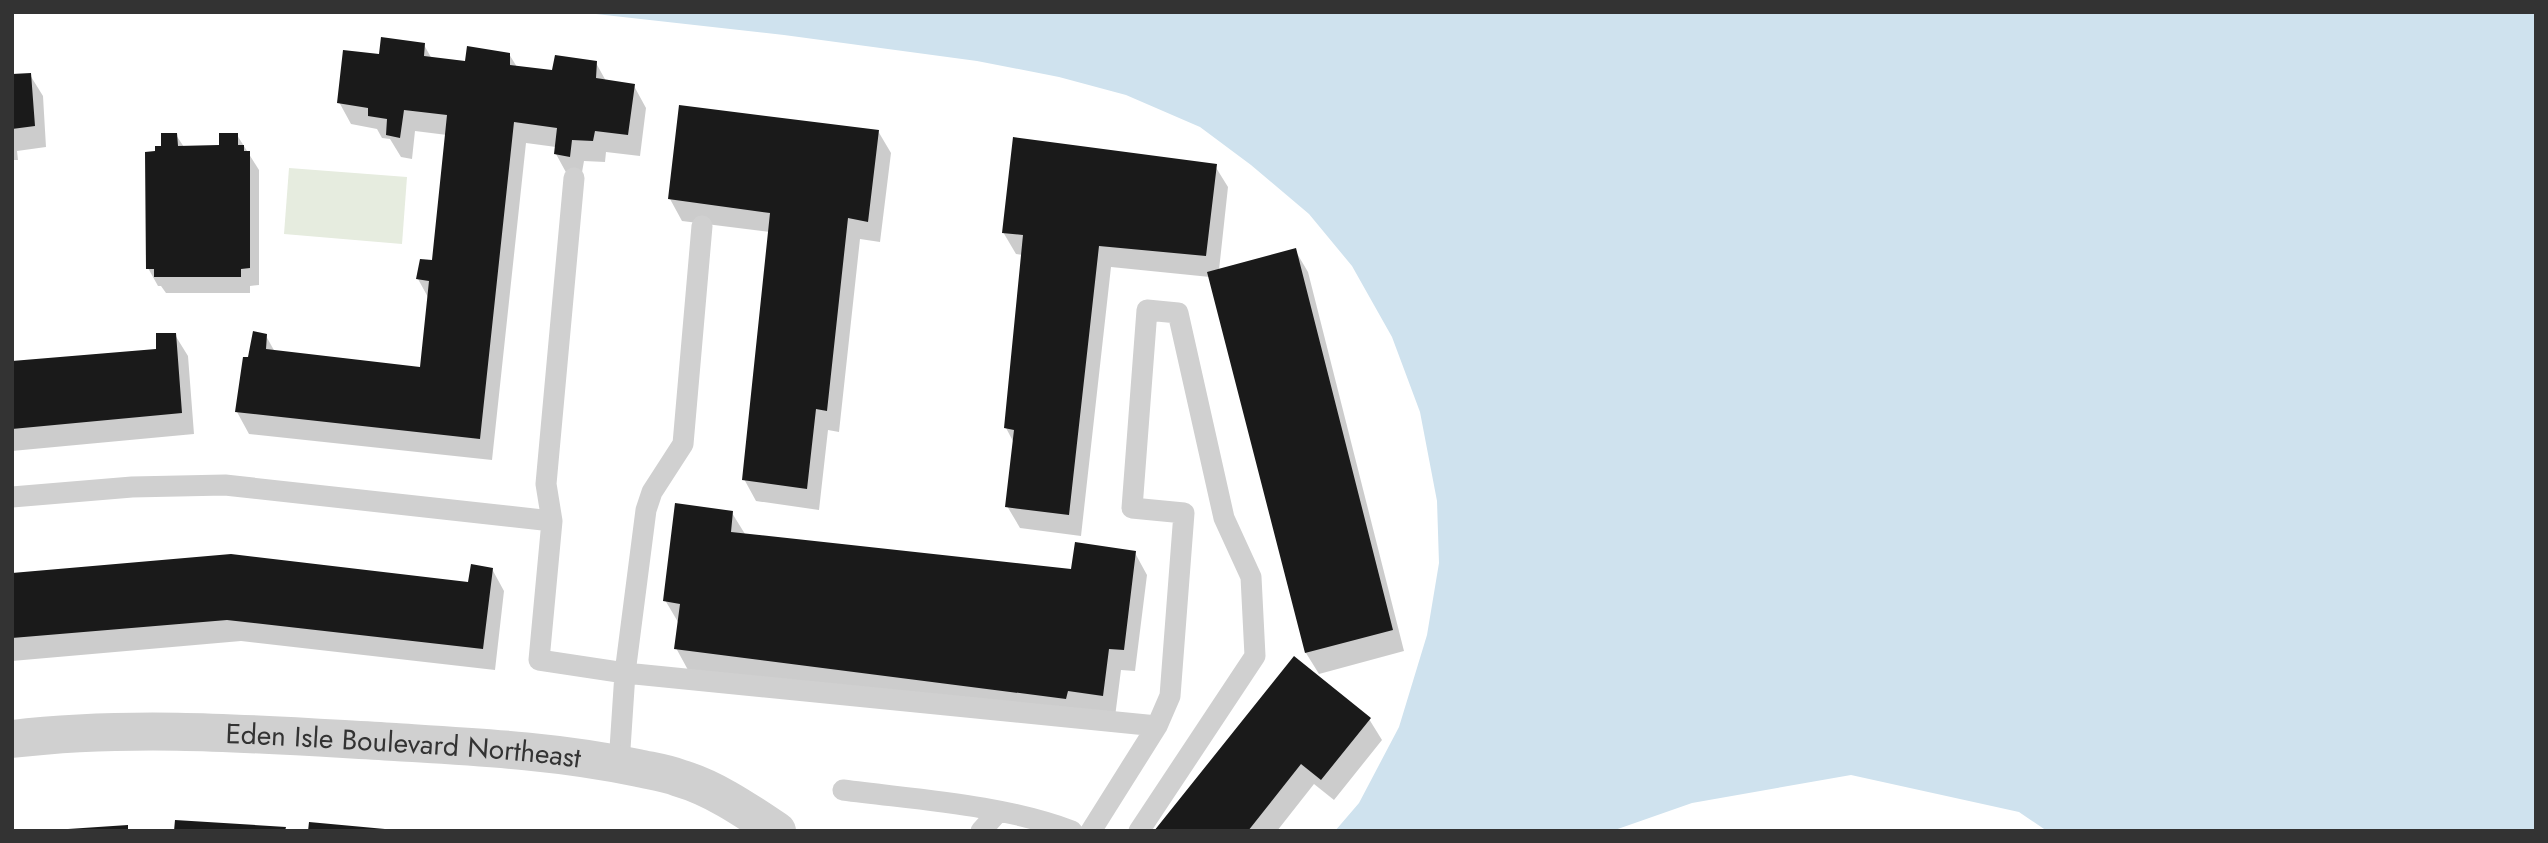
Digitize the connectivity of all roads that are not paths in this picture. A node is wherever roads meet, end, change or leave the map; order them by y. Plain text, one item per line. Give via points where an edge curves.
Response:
1 (574, 178) dead end
2 (702, 226) dead end
3 (12, 497) edge
4 (1184, 513) junction
5 (1224, 518) junction
6 (552, 521) junction
7 (625, 673) junction
8 (1157, 726) junction
9 (12, 739) edge
10 (619, 764) junction
11 (843, 790) dead end
12 (999, 811) junction
13 (777, 831) edge
14 (982, 831) edge
15 (1072, 831) edge
16 (1091, 831) edge
17 (1139, 831) edge

1 - 6 lane via 546,484
2 - 7 lane via 683,444 652,492 646,510
3 - 6 lane via 225,485
4 - 5 lane
4 - 5 lane via 1132,508 1147,310 1178,313
4 - 8 lane via 1170,696
5 - 17 lane via 1251,577 1255,656
6 - 7 lane via 539,660
7 - 8 lane
7 - 10 lane
8 - 16 lane
9 - 10 street, Eden Isle Boulevard Northeast via 121,731 260,734 533,753
10 - 13 street, Eden Isle Boulevard Northeast via 680,778
11 - 12 lane
12 - 14 lane
12 - 15 lane

